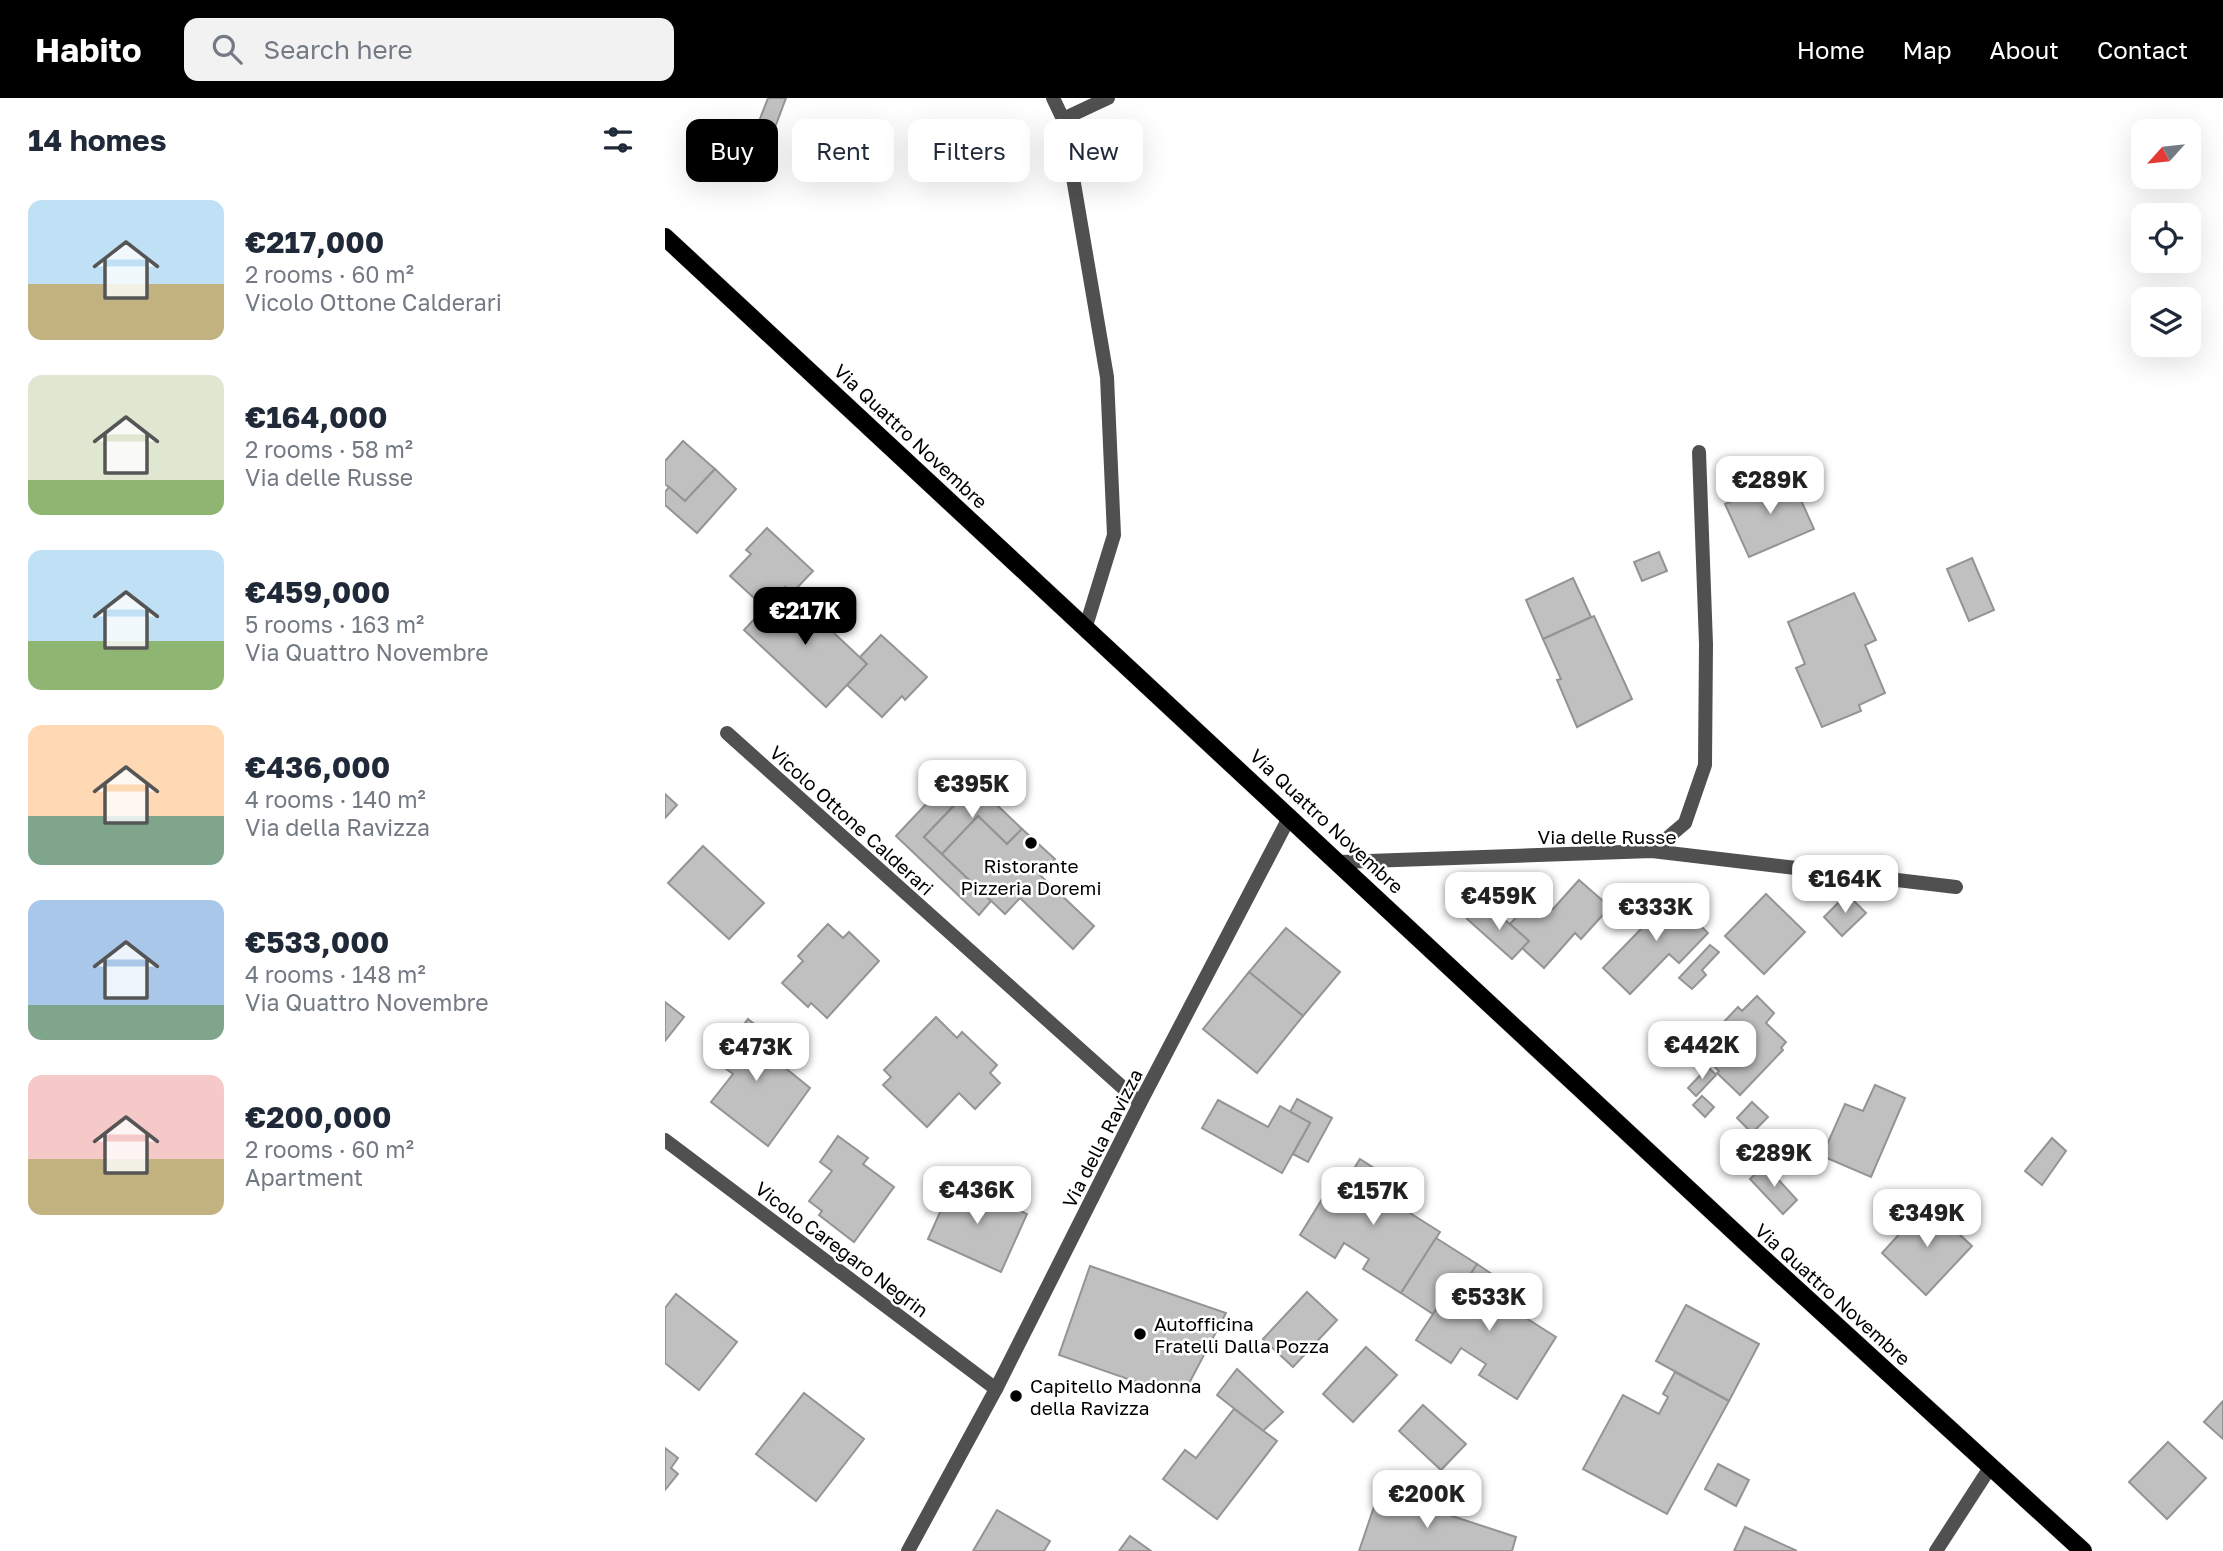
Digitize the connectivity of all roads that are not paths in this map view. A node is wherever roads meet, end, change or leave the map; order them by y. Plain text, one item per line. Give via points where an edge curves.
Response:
1 (1053, 98) edge
2 (1108, 98) edge
3 (1063, 119) joint
4 (1074, 182) edge
5 (665, 237) edge
6 (1699, 452) dead end
7 (1086, 626) junction
8 (727, 733) dead end
9 (1290, 816) junction
10 (1652, 850) junction
11 (1340, 862) junction
12 (1956, 887) dead end
13 (1140, 1103) junction
14 (665, 1140) edge
15 (996, 1389) junction
16 (1991, 1466) junction
17 (908, 1551) edge
18 (1936, 1551) edge
19 (2083, 1551) edge

1 - 3 street
2 - 3 street
4 - 7 street via 1107,377 1114,536
5 - 7 main road, Via Quattro Novembre
6 - 10 street via 1705,765 1685,823
7 - 9 main road, Via Quattro Novembre
8 - 13 street, Vicolo Ottone Calderari
9 - 11 main road, Via Quattro Novembre
9 - 13 street, Via della Ravizza
10 - 11 street, Via delle Russe
10 - 12 street, Via delle Russe
11 - 16 main road, Via Quattro Novembre
13 - 15 street, Via della Ravizza
14 - 15 street, Vicolo Caregaro Negrin
15 - 17 street, Via della Ravizza
16 - 18 street
16 - 19 main road, Via Quattro Novembre

